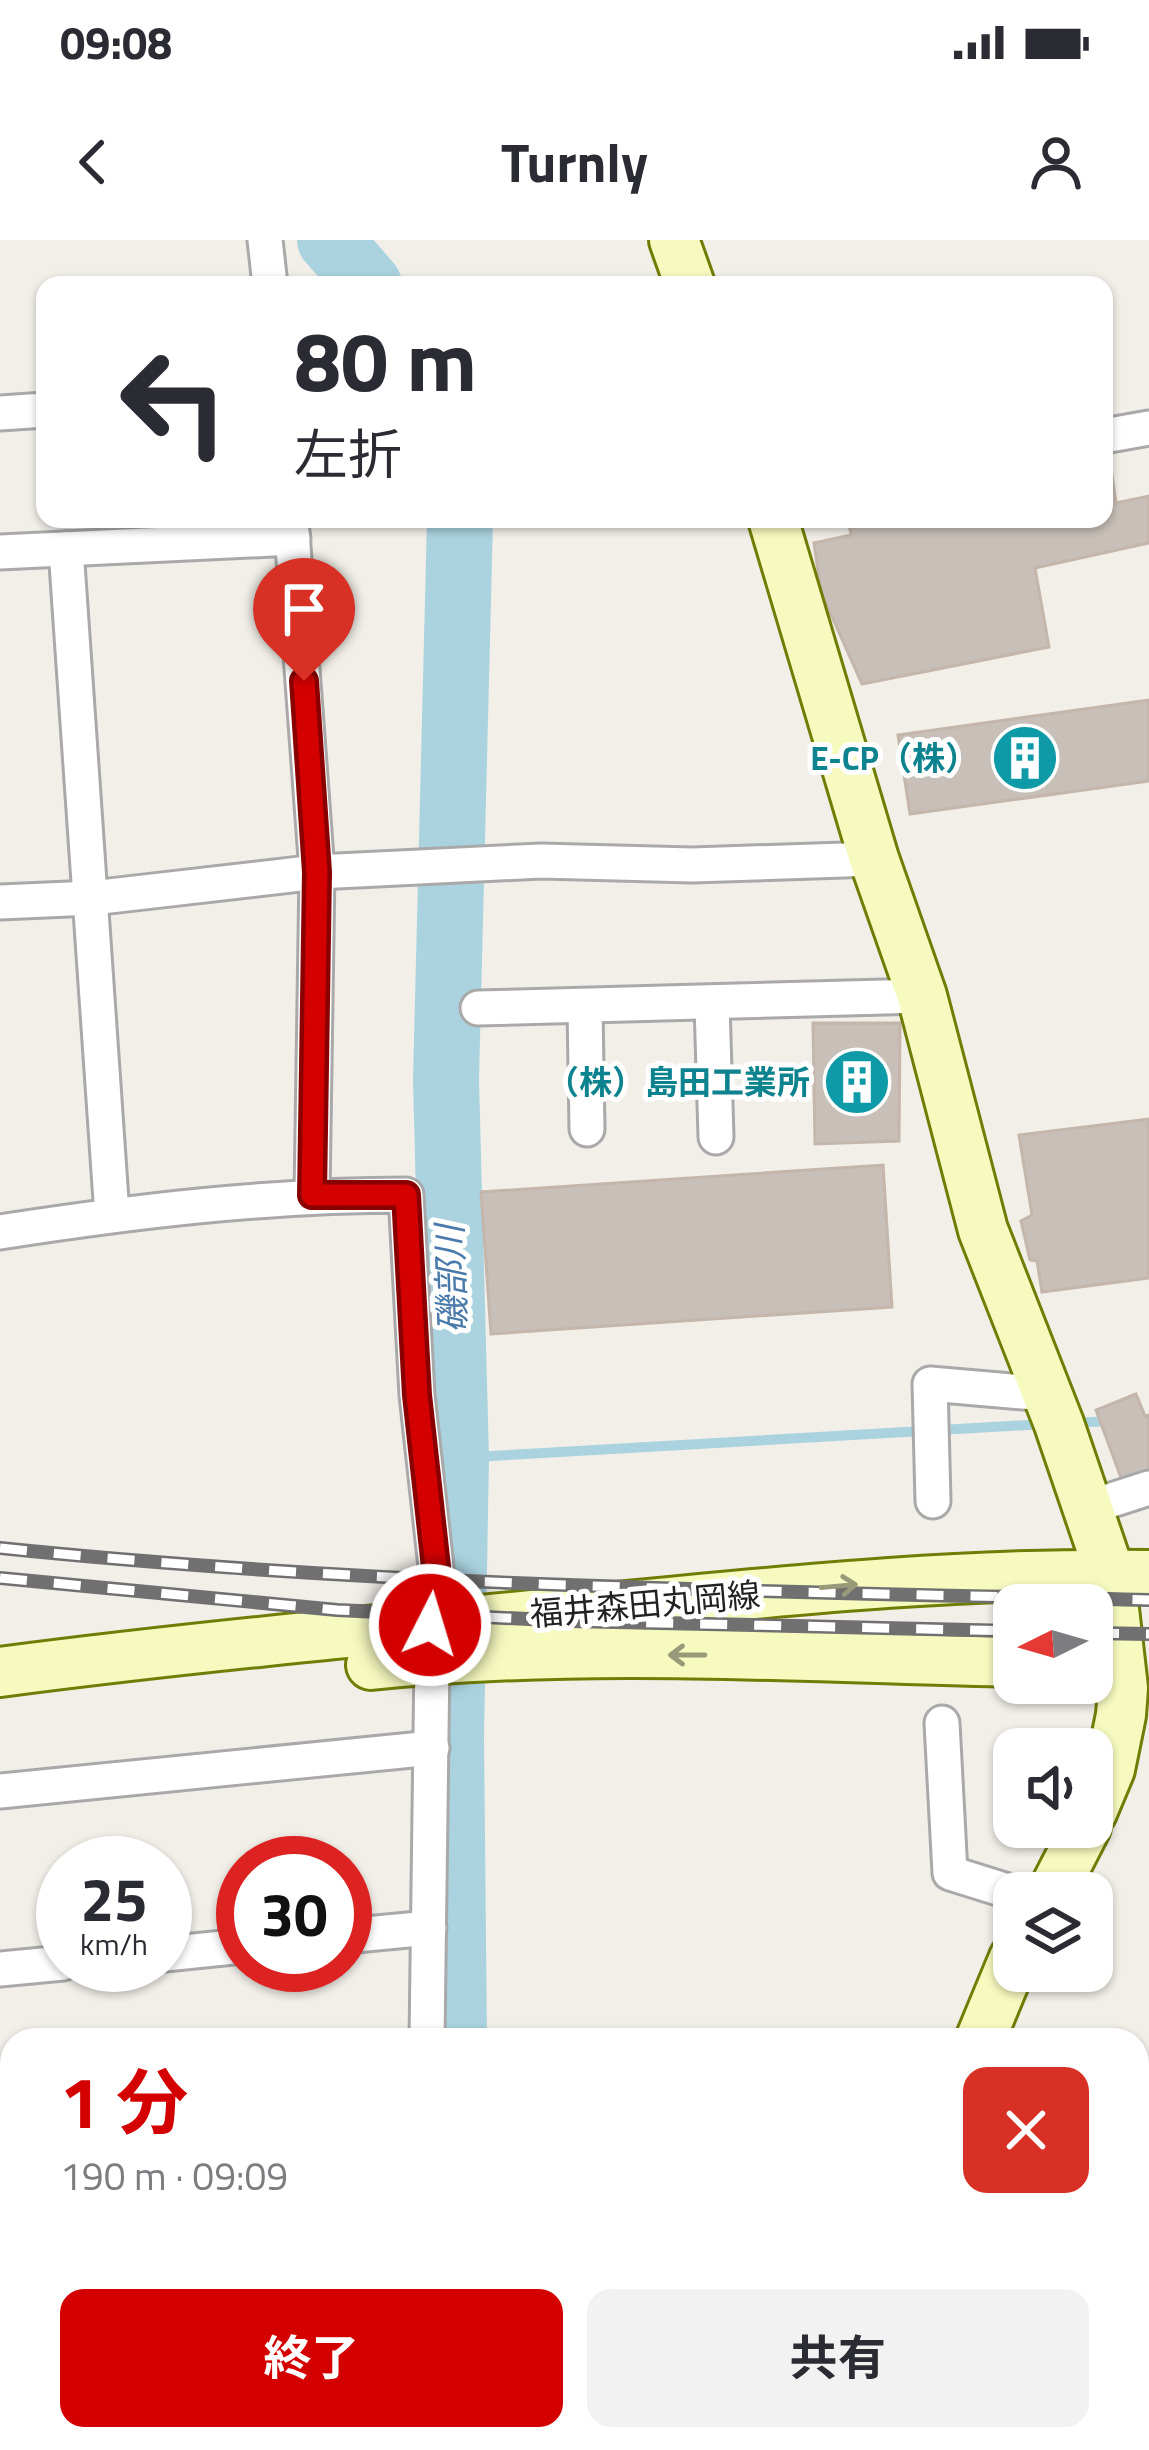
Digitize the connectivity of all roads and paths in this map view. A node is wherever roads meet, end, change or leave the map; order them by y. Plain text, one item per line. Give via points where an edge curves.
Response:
1 (265, 240) edge
2 (674, 240) edge
3 (268, 276) edge
4 (687, 276) edge
5 (36, 411) edge
6 (0, 413) edge
7 (1149, 428) edge
8 (1113, 434) edge
9 (292, 528) edge
10 (775, 528) edge
11 (66, 549) junction
12 (0, 552) edge
13 (874, 859) junction
14 (317, 872) junction
15 (92, 898) junction
16 (0, 902) edge
17 (922, 996) junction
18 (712, 1004) junction
19 (478, 1008) dead end
20 (585, 1008) junction
21 (587, 1129) dead end
22 (716, 1137) dead end
23 (312, 1195) junction
24 (112, 1215) junction
25 (0, 1232) edge
26 (1046, 1394) junction
27 (1149, 1488) edge
28 (933, 1502) dead end
29 (1087, 1508) junction
30 (1129, 1575) edge
31 (454, 1640) junction
32 (993, 1661) edge
33 (1120, 1664) edge
34 (0, 1672) edge
35 (0, 1703) edge
36 (942, 1723) dead end
37 (432, 1748) junction
38 (1113, 1754) edge
39 (0, 1791) edge
40 (993, 1886) edge
41 (429, 1928) junction
42 (372, 1933) edge
43 (36, 1966) edge
44 (0, 1970) edge
45 (1000, 1992) edge
46 (427, 2028) edge
47 (985, 2028) edge

1 - 3 street
2 - 4 main road
5 - 6 street
7 - 8 street
9 - 11 street
9 - 14 street
10 - 13 main road
11 - 12 street
11 - 15 street
13 - 14 street
13 - 17 main road
14 - 15 street
14 - 23 street
15 - 16 street
15 - 24 street
17 - 18 street
17 - 26 main road via 983,1230
18 - 20 street
18 - 22 street
19 - 20 street
20 - 21 street
23 - 24 street
23 - 31 street via 406,1195 417,1395 436,1567
24 - 25 street
26 - 28 street via 930,1384
26 - 29 main road
27 - 29 street
29 - 30 main road
31 -> 30 main road, 福井森田丸岡線 via 875,1582
30 - 33 main road
32 -> 31 main road, 福井森田丸岡線
31 - 34 main road, 福井森田丸岡線
31 - 35 main road, 福井森田丸岡線
31 - 37 street
33 - 38 main road
36 - 40 street via 950,1873
37 - 39 street
37 - 41 street
41 - 42 street
41 - 46 street
43 - 44 street
45 - 47 main road

